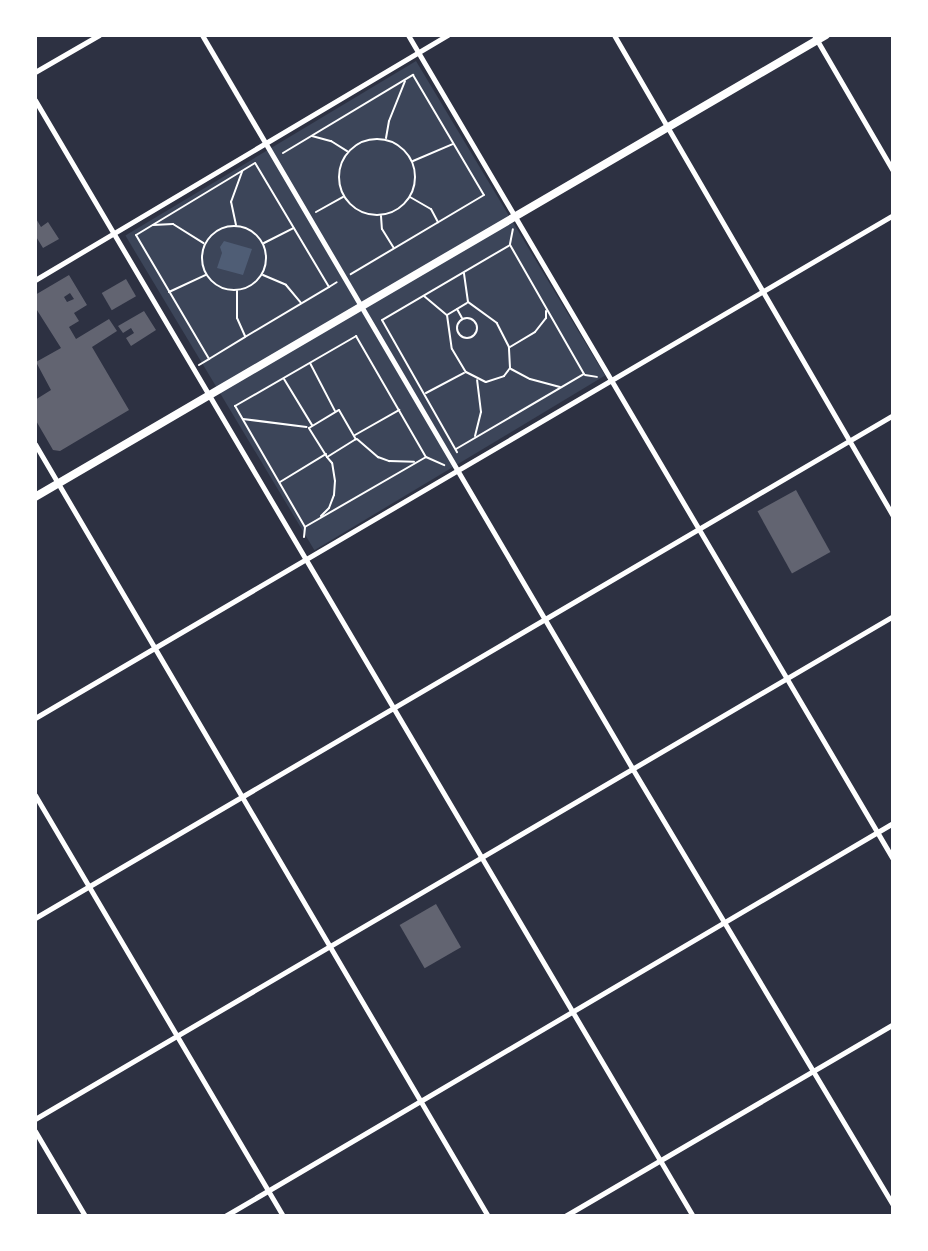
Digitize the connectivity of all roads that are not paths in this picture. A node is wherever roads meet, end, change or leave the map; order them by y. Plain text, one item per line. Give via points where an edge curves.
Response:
1 (99, 35) edge
2 (202, 35) edge
3 (408, 35) edge
4 (448, 35) edge
5 (614, 35) edge
6 (826, 35) edge
7 (816, 38) edge
8 (418, 52) junction
9 (35, 72) edge
10 (35, 100) edge
11 (667, 127) junction
12 (265, 143) junction
13 (893, 171) edge
14 (893, 215) edge
15 (514, 217) junction
16 (113, 234) junction
17 (35, 280) edge
18 (763, 291) junction
19 (361, 306) junction
20 (611, 381) junction
21 (208, 396) junction
22 (893, 415) edge
23 (850, 440) junction
24 (35, 444) edge
25 (458, 471) junction
26 (57, 484) junction
27 (35, 496) edge
28 (893, 516) edge
29 (698, 529) junction
30 (304, 561) junction
31 (893, 616) edge
32 (545, 619) junction
33 (156, 648) junction
34 (786, 677) junction
35 (392, 709) junction
36 (35, 718) edge
37 (632, 768) junction
38 (35, 795) edge
39 (243, 796) junction
40 (893, 823) edge
41 (877, 832) junction
42 (480, 858) junction
43 (893, 859) edge
44 (89, 887) junction
45 (35, 918) edge
46 (724, 922) junction
47 (331, 945) junction
48 (572, 1011) junction
49 (893, 1024) edge
50 (177, 1036) junction
51 (813, 1070) junction
52 (421, 1099) junction
53 (35, 1119) edge
54 (35, 1131) edge
55 (660, 1160) junction
56 (268, 1191) junction
57 (893, 1205) edge
58 (85, 1216) edge
59 (225, 1216) edge
60 (283, 1216) edge
61 (488, 1216) edge
62 (565, 1216) edge
63 (693, 1216) edge

1 - 9 street
2 - 12 street
3 - 8 street
4 - 8 street
5 - 11 street
6 - 7 main road
7 - 11 main road
7 - 13 street
8 - 12 street
8 - 15 street
10 - 16 street
11 - 15 main road
11 - 18 street
12 - 16 street
12 - 19 street
14 - 18 street
15 - 19 main road
15 - 20 street
16 - 17 street
16 - 21 street
18 - 20 street
18 - 23 street
19 - 21 main road
19 - 25 street
20 - 25 street
20 - 29 street
21 - 26 main road
21 - 30 street
22 - 23 street
23 - 28 street
23 - 29 street
24 - 26 street
25 - 30 street
25 - 32 street
26 - 27 main road
26 - 33 street
29 - 32 street
29 - 34 street
30 - 33 street
30 - 35 street
31 - 34 street
32 - 35 street
32 - 37 street
33 - 36 street
33 - 39 street
34 - 37 street
34 - 41 street
35 - 39 street
35 - 42 street
37 - 42 street
37 - 46 street
38 - 44 street
39 - 44 street
39 - 47 street
40 - 41 street
41 - 43 street
41 - 46 street
42 - 47 street
42 - 48 street
44 - 45 street
44 - 50 street
46 - 48 street
46 - 51 street
47 - 50 street
47 - 52 street
48 - 52 street
48 - 55 street
49 - 51 street
50 - 53 street
50 - 56 street
51 - 55 street
51 - 57 street
52 - 56 street
52 - 61 street
54 - 58 street
55 - 62 street
55 - 63 street
56 - 59 street
56 - 60 street

